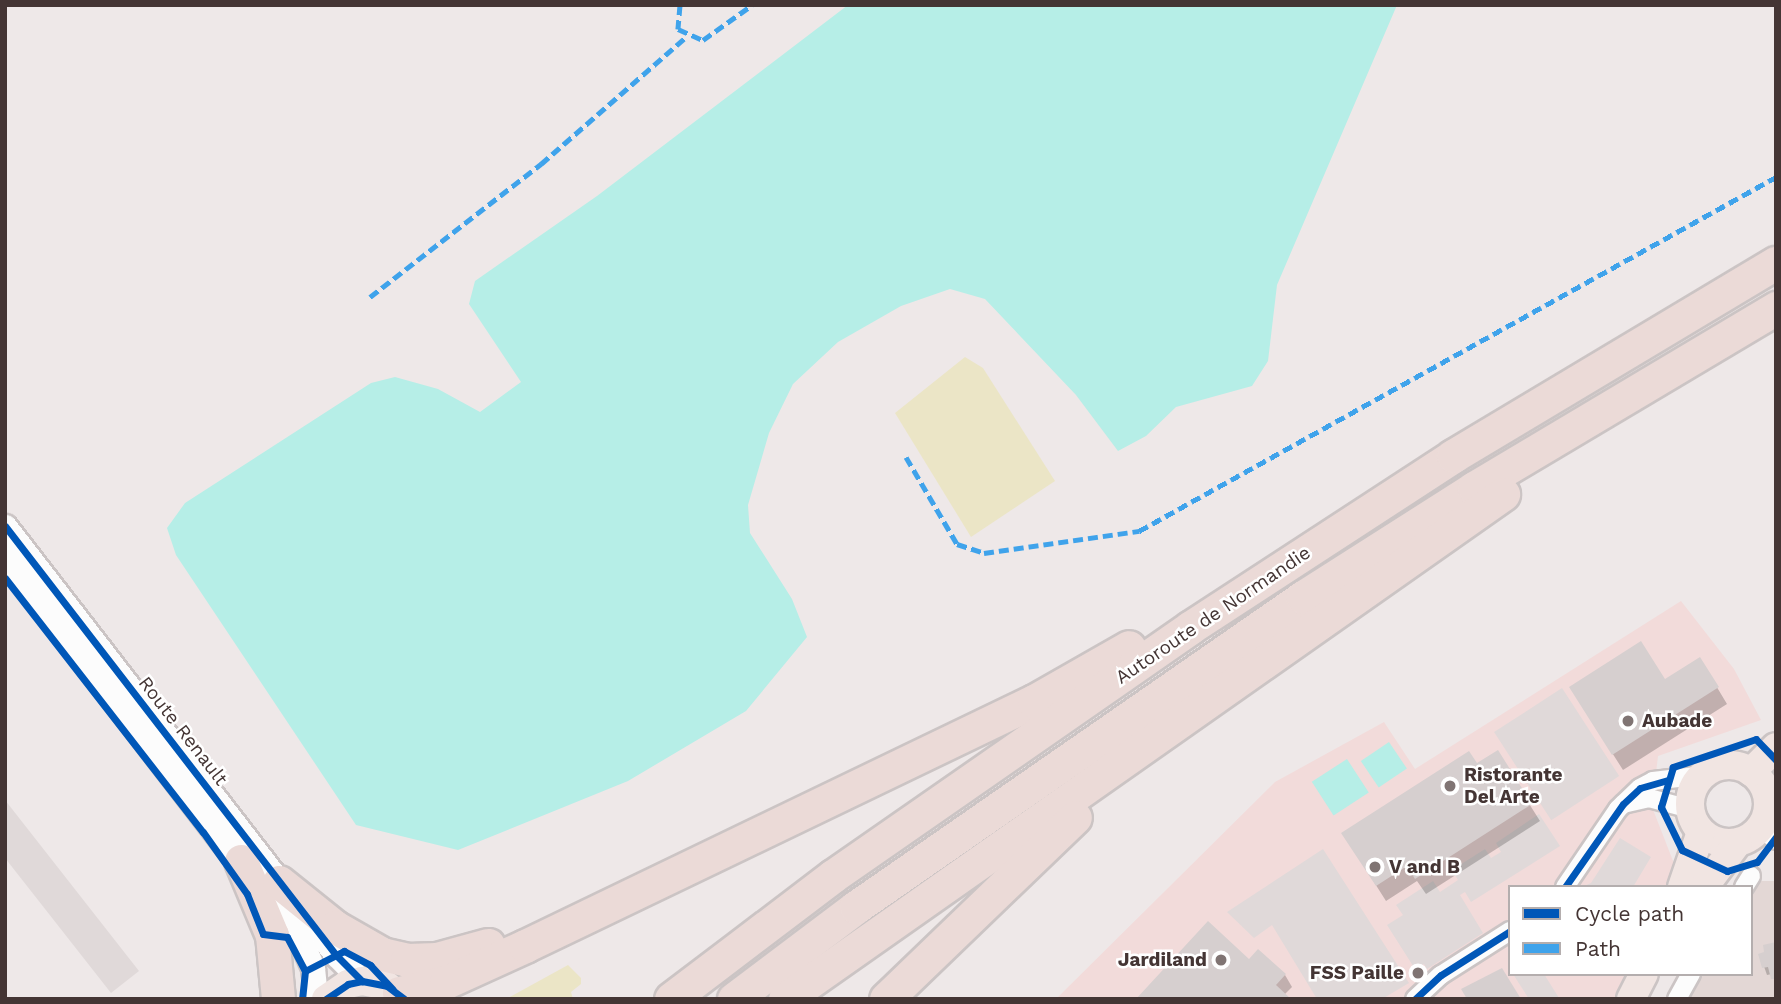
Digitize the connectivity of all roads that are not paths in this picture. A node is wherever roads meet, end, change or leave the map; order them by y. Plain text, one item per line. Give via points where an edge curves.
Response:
1 (1776, 263) edge
2 (1776, 308) edge
3 (1573, 428) junction
4 (5, 526) edge
5 (5, 558) edge
6 (1191, 627) junction
7 (1241, 680) junction
8 (1776, 747) edge
9 (1751, 772) junction
10 (1703, 775) junction
11 (1623, 804) junction
12 (1695, 820) junction
13 (1758, 837) edge
14 (241, 861) junction
15 (279, 882) junction
16 (1566, 885) edge
17 (1682, 885) edge
18 (1706, 885) edge
19 (624, 895) junction
20 (1508, 932) edge
21 (1643, 976) edge
22 (1662, 976) edge
23 (1691, 976) edge
24 (362, 981) junction
25 (401, 996) edge
26 (278, 999) edge
27 (316, 999) edge
28 (326, 999) edge
29 (671, 999) edge
30 (734, 999) edge
31 (785, 999) edge
32 (886, 999) edge
33 (1415, 999) edge
34 (1631, 999) edge
35 (1651, 999) edge
36 (1677, 999) edge

1 - 6 highway, Autoroute de Normandie via 1453,456
2 - 3 highway, Autoroute de Normandie
3 - 7 highway via 1544,465
3 - 30 highway, Autoroute de Normandie via 1292,604 856,907
4 - 15 street, Route Renault
5 - 14 street, Route Renault
6 - 19 highway via 1144,639 1034,701
6 - 29 highway, Autoroute de Normandie via 833,876
7 - 31 highway
7 - 32 highway via 1044,844
8 - 9 main road
9 - 10 main road via 1727,765
9 - 13 main road via 1766,792 1768,804
10 - 11 street via 1653,781
10 - 12 main road via 1690,796
11 - 12 street via 1656,799
11 - 16 street
12 - 13 main road via 1716,841
12 - 17 main road
13 - 18 main road
14 - 26 highway via 272,935
14 - 27 street, Route Renault via 305,948 313,968
15 - 19 highway via 359,944 408,960 465,953
15 - 24 street, Route Renault
19 - 25 highway via 446,982
20 - 33 street via 1441,975
21 - 34 main road
22 - 35 main road
23 - 36 street
24 - 25 main road
24 - 28 main road via 348,984

